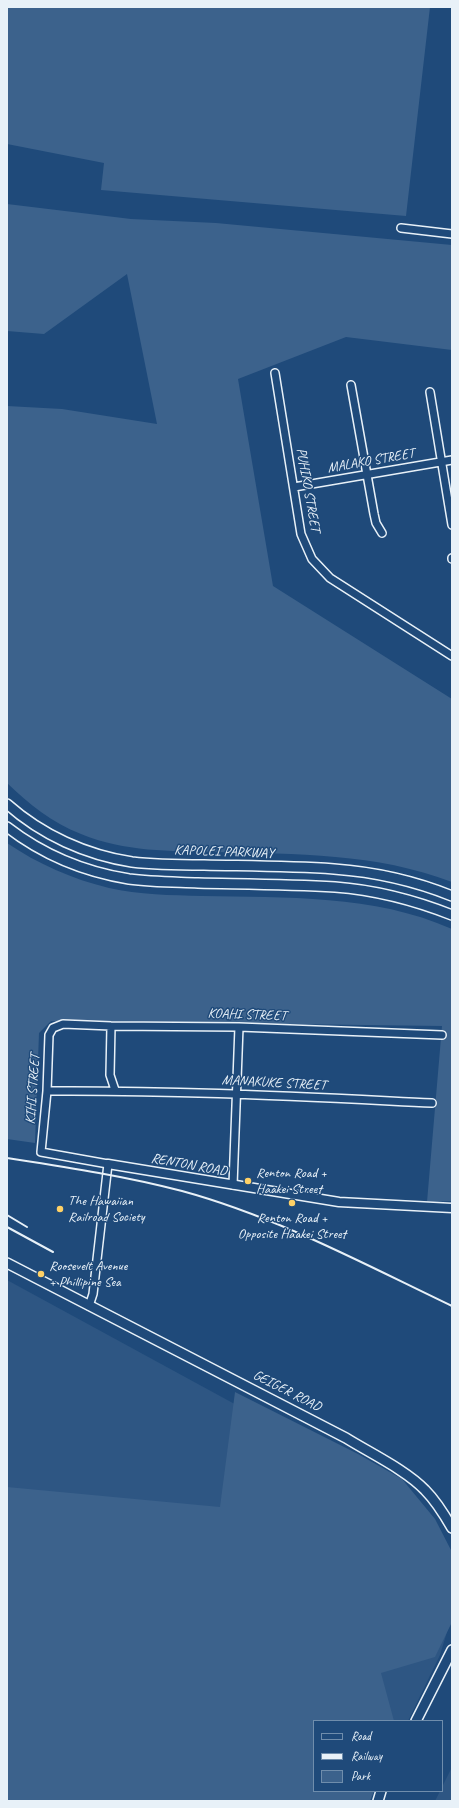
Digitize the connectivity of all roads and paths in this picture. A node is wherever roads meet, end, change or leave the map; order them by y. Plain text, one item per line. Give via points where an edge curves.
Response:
1 (401, 228) dead end
2 (452, 234) edge
3 (275, 373) dead end
4 (351, 385) dead end
5 (430, 392) dead end
6 (452, 460) edge
7 (441, 462) junction
8 (367, 474) junction
9 (294, 487) junction
10 (452, 525) edge
11 (382, 533) dead end
12 (452, 656) edge
13 (7, 804) edge
14 (7, 827) edge
15 (452, 896) edge
16 (452, 915) edge
17 (111, 1026) junction
18 (239, 1027) junction
19 (53, 1028) joint
20 (442, 1035) dead end
21 (115, 1090) junction
22 (47, 1091) junction
23 (237, 1094) junction
24 (432, 1103) dead end
25 (42, 1152) joint
26 (108, 1164) junction
27 (233, 1186) junction
28 (452, 1208) edge
29 (7, 1263) edge
30 (89, 1306) junction
31 (452, 1528) edge
32 (452, 1650) edge
33 (417, 1720) edge

1 - 2 street
3 - 9 street, PUHIKO STREET
4 - 8 street
5 - 7 street
6 - 7 street, MALAKO STREET
7 - 8 street, MALAKO STREET
7 - 10 street
8 - 9 street, MALAKO STREET
8 - 11 street via 375,518
9 - 12 street, PUHIKO STREET via 304,543 312,559 323,572
13 - 15 main road, KAPOLEI PARKWAY via 36,826 63,841 117,859 160,864 355,871 410,882
14 - 16 main road via 54,856 112,876 158,882 354,889 413,902
17 - 18 street, KOAHI STREET
17 - 19 street, KOAHI STREET via 63,1024
17 - 21 street via 110,1074
18 - 20 street, KOAHI STREET
18 - 23 street
19 - 22 street, KIHI STREET via 50,1035
21 - 22 street, MANAKUKE STREET
21 - 23 street, MANAKUKE STREET
22 - 25 street, KIHI STREET
23 - 24 street, MANAKUKE STREET
23 - 27 street
25 - 26 street, RENTON ROAD
26 - 27 street, RENTON ROAD
26 - 30 street via 93,1294
27 - 28 street, RENTON ROAD via 339,1202
29 - 30 main road, GEIGER ROAD
30 - 31 main road, GEIGER ROAD via 346,1438 400,1470 424,1489 442,1510
32 - 33 main road

